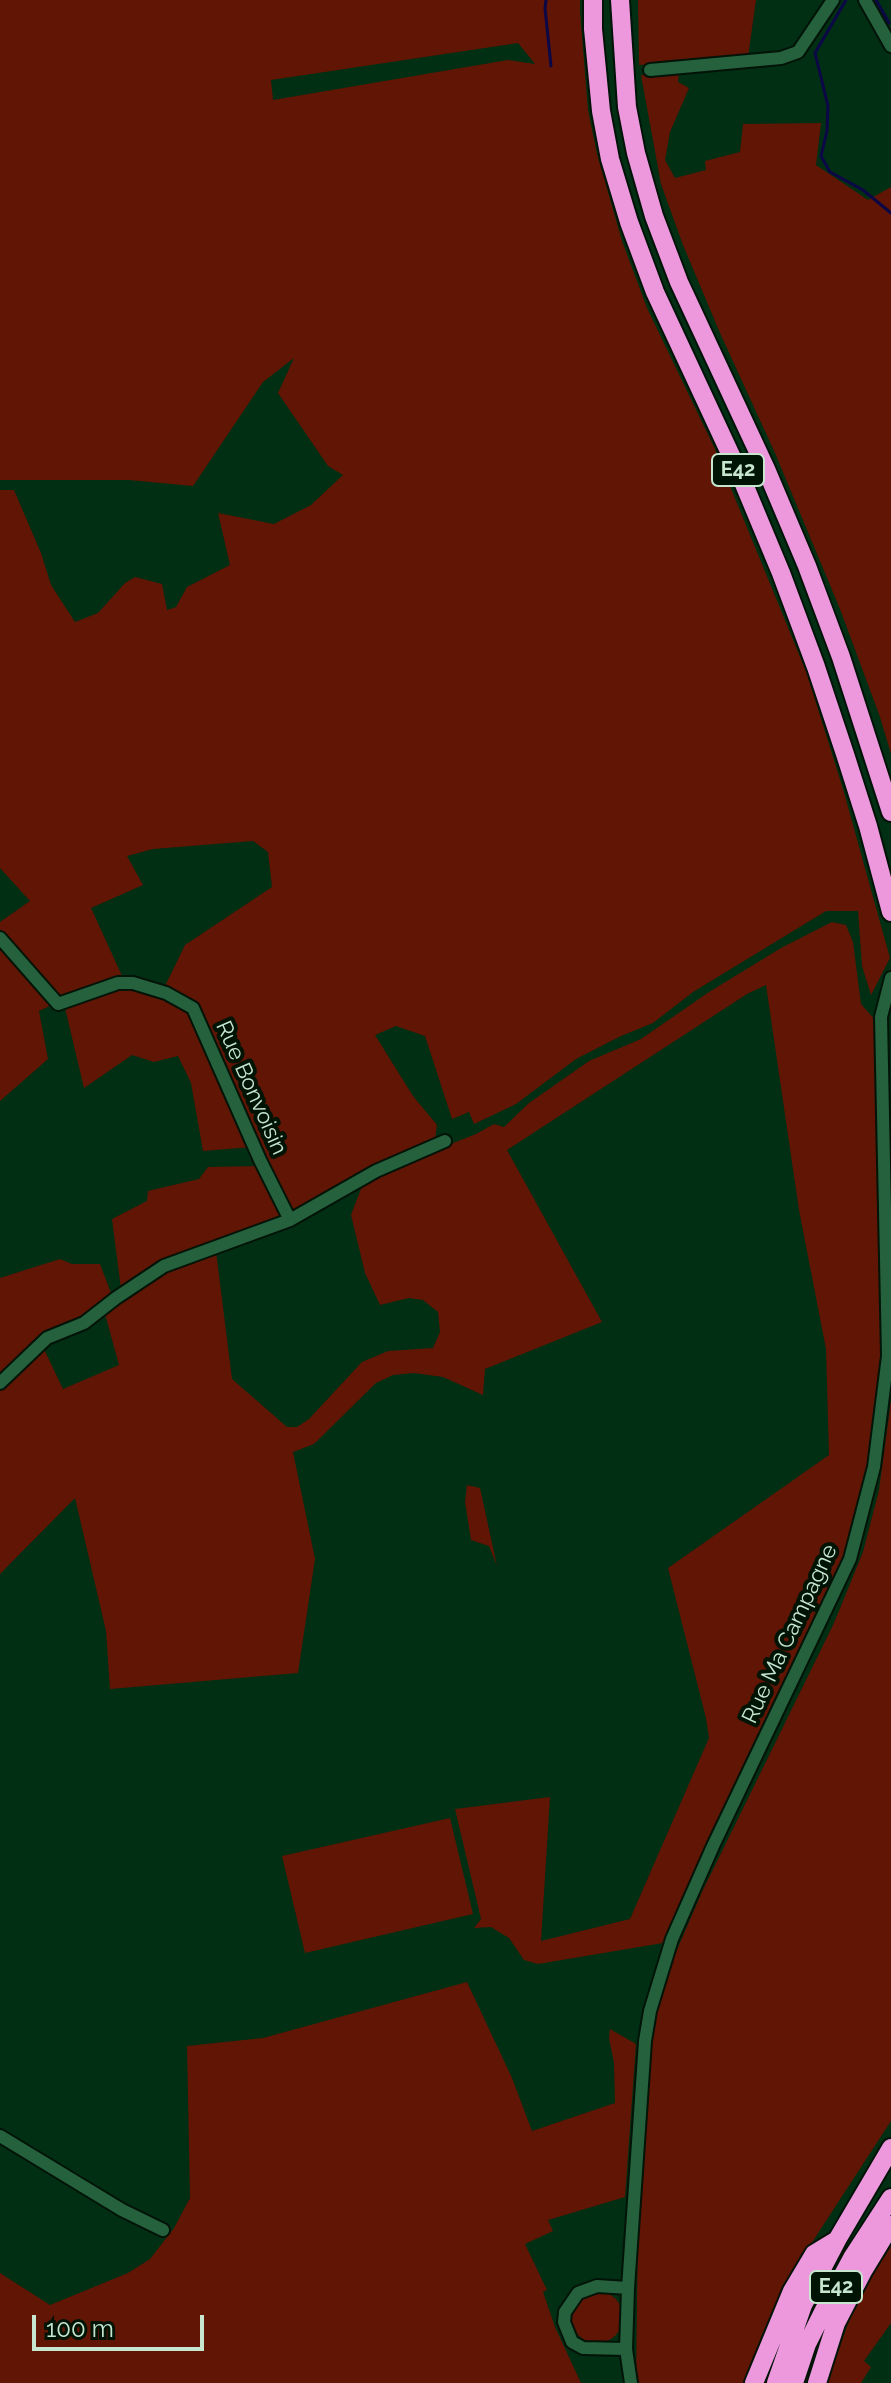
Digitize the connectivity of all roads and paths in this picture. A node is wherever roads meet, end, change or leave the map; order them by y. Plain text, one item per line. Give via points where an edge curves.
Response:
1 (593, 0) edge
2 (620, 0) edge
3 (833, 0) edge
4 (865, 0) edge
5 (891, 46) edge
6 (650, 70) dead end
7 (891, 812) edge
8 (891, 912) edge
9 (0, 938) edge
10 (891, 978) edge
11 (445, 1141) dead end
12 (290, 1220) junction
13 (0, 1383) edge
14 (0, 2136) edge
15 (891, 2148) edge
16 (891, 2198) edge
17 (891, 2225) edge
18 (163, 2230) dead end
19 (837, 2240) junction
20 (628, 2288) junction
21 (626, 2349) junction
22 (631, 2383) edge
23 (754, 2383) edge
24 (776, 2383) edge
25 (794, 2383) edge
26 (817, 2383) edge

1 - 8 highway, E42 via 601,111 629,222 781,573 845,754
2 - 7 highway, E42 via 627,107 654,216 807,566
3 - 6 street via 798,52
4 - 5 street
9 - 12 street, Rue Bonvoisin via 58,1004 118,983 133,983 193,1008
10 - 20 street, Rue Ma Campagne via 881,1017 888,1356 874,1467 850,1559 707,1859 672,1939 650,2011
11 - 12 street via 376,1171
12 - 13 street via 164,1266 84,1323 47,1338
14 - 18 street
15 - 19 highway, E42
16 - 25 highway, E42 via 824,2310
17 - 26 highway via 836,2323
19 - 23 highway via 814,2254 792,2291
19 - 24 highway, E42 via 803,2305
20 - 21 street, Rue Ma Campagne
20 - 21 street via 597,2286 578,2293 564,2322 572,2342 583,2348
21 - 22 street, Rue Ma Campagne

